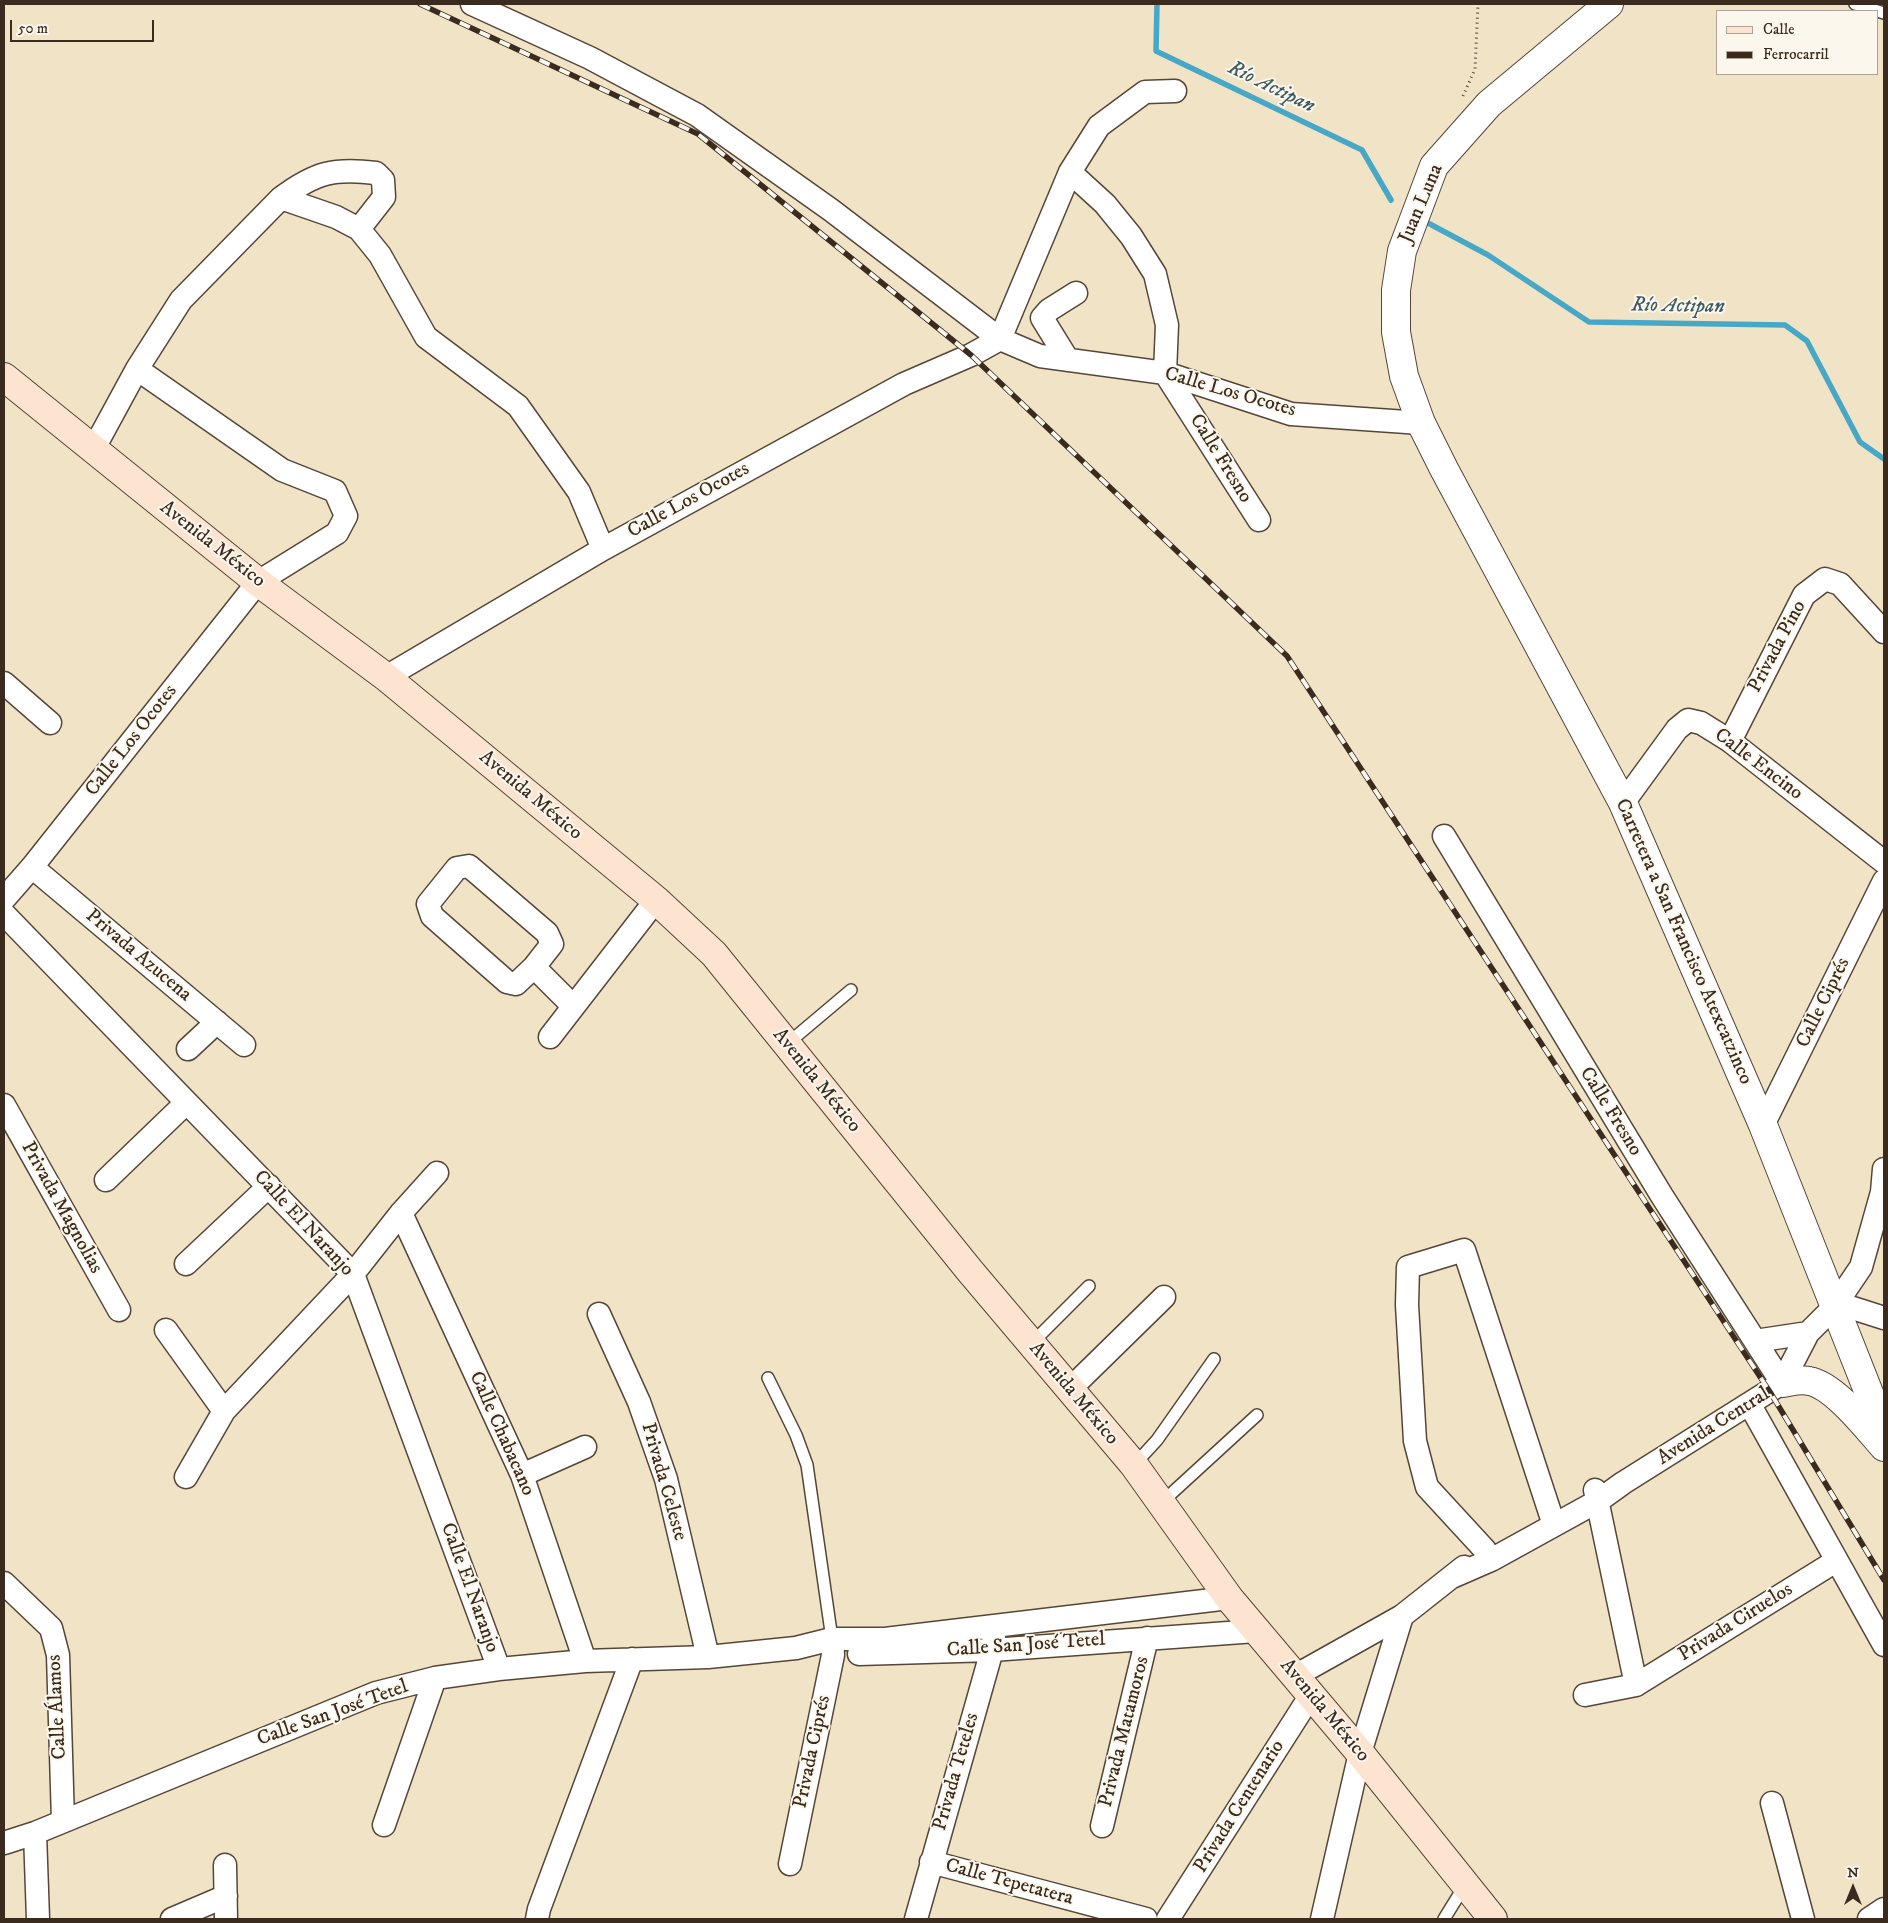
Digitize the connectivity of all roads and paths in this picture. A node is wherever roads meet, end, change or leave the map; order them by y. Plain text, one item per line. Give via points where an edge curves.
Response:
1 (472, 4) edge
2 (1478, 4) edge
3 (1609, 4) edge
4 (1854, 4) edge
5 (1872, 10) edge
6 (1175, 91) dead end
7 (1460, 104) dead end
8 (1070, 172) junction
9 (281, 198) junction
10 (359, 229) junction
11 (1076, 293) dead end
12 (1000, 339) junction
13 (1068, 360) junction
14 (136, 369) junction
15 (1165, 372) junction
16 (4, 377) edge
17 (1421, 423) junction
18 (93, 450) junction
19 (1444, 469) joint
20 (1259, 520) dead end
21 (603, 549) junction
22 (258, 582) junction
23 (1884, 632) edge
24 (386, 677) junction
25 (4, 683) edge
26 (50, 723) dead end
27 (1730, 741) junction
28 (1623, 803) junction
29 (1444, 836) dead end
30 (1884, 862) edge
31 (32, 867) junction
32 (1884, 881) edge
33 (4, 899) edge
34 (656, 900) junction
35 (4, 914) edge
36 (534, 967) junction
37 (851, 990) dead end
38 (574, 1006) junction
39 (217, 1022) junction
40 (550, 1037) dead end
41 (786, 1044) junction
42 (244, 1045) dead end
43 (188, 1049) dead end
44 (186, 1103) junction
45 (4, 1105) edge
46 (1763, 1125) junction
47 (1884, 1169) edge
48 (437, 1174) dead end
49 (106, 1180) dead end
50 (269, 1186) junction
51 (401, 1213) junction
52 (186, 1264) dead end
53 (353, 1274) junction
54 (1089, 1286) dead end
55 (1164, 1297) dead end
56 (1835, 1305) junction
57 (119, 1310) dead end
58 (599, 1314) dead end
59 (1884, 1318) edge
60 (166, 1330) dead end
61 (1808, 1333) junction
62 (1755, 1341) junction
63 (1031, 1344) junction
64 (1214, 1359) dead end
65 (768, 1378) dead end
66 (1782, 1383) junction
67 (1069, 1390) junction
68 (1750, 1405) junction
69 (224, 1411) junction
70 (1257, 1415) dead end
71 (1884, 1432) edge
72 (585, 1447) dead end
73 (1884, 1447) edge
74 (1134, 1465) junction
75 (522, 1475) junction
76 (186, 1478) dead end
77 (1597, 1496) junction
78 (1160, 1503) junction
79 (1552, 1519) junction
80 (1485, 1550) junction
81 (1836, 1561) junction
82 (1452, 1577) junction
83 (4, 1583) edge
84 (1229, 1598) junction
85 (1402, 1616) junction
86 (995, 1625) junction
87 (1256, 1631) junction
88 (1147, 1638) junction
89 (1884, 1645) edge
90 (833, 1647) junction
91 (992, 1650) junction
92 (708, 1657) junction
93 (632, 1659) junction
94 (585, 1661) junction
95 (499, 1669) junction
96 (435, 1678) junction
97 (1636, 1685) junction
98 (1303, 1686) junction
99 (1585, 1695) dead end
100 (1360, 1753) junction
101 (1772, 1802) dead end
102 (63, 1821) junction
103 (384, 1825) dead end
104 (1102, 1826) dead end
105 (34, 1833) junction
106 (4, 1843) edge
107 (931, 1862) junction
108 (790, 1864) dead end
109 (225, 1865) dead end
110 (1465, 1885) junction
111 (226, 1896) junction
112 (1884, 1908) edge
113 (1075, 1910) edge
114 (38, 1919) edge
115 (172, 1919) edge
116 (226, 1919) edge
117 (537, 1919) edge
118 (916, 1919) edge
119 (1146, 1919) edge
120 (1168, 1919) edge
121 (1322, 1919) edge
122 (1444, 1919) edge
123 (1492, 1919) edge
124 (1803, 1919) edge
125 (1869, 1919) edge

1 - 12 street, Calle Los Ocotes via 590,58 697,115 831,210
2 - 7 path via 1475,69
3 - 17 street, Juan Luna via 1489,104 1434,166 1402,251 1396,290 1396,332 1404,376
4 - 5 lane
6 - 8 street via 1145,92 1099,126
8 - 12 street
8 - 15 street via 1105,204 1132,236 1155,274 1167,325
9 - 10 street
9 - 10 street via 324,172 353,170 376,173 383,180 384,197
9 - 14 street via 181,300
10 - 21 street via 380,255 426,337 518,406 579,492
11 - 13 street via 1042,318
12 - 13 street, Calle Los Ocotes via 1040,356
12 - 21 street, Calle Los Ocotes via 904,384
13 - 15 street, Calle Los Ocotes
14 - 18 street
14 - 22 street, Calle Los Ocotes via 282,470 335,491 346,516 337,533
15 - 17 street, Calle Los Ocotes via 1291,414
15 - 20 street, Calle Fresno
16 - 18 main road, Avenida México
17 - 19 street, Juan Luna
18 - 22 main road, Avenida México
19 - 28 street, Carretera a San Francisco Atexcatzinco
21 - 24 street, Calle Los Ocotes
22 - 24 main road, Avenida México
22 - 31 street, Calle Los Ocotes
23 - 27 street, Privada Pino via 1840,584 1825,579 1804,596
24 - 34 main road, Avenida México
25 - 26 street
27 - 28 street, Calle Encino via 1701,723 1688,720 1677,729
27 - 30 street, Calle Encino
28 - 46 street, Carretera a San Francisco Atexcatzinco
29 - 62 street, Calle Fresno via 1572,1050
31 - 33 street, Calle Los Ocotes
31 - 39 street, Privada Azucena
32 - 46 street, Calle Ciprés
34 - 38 street
34 - 41 main road, Avenida México via 714,954
35 - 44 street, Calle El Naranjo
36 - 36 street via 552,944 548,933 469,866 457,868 428,904 432,916 507,982 516,984
36 - 38 street
37 - 41 lane
38 - 40 street
39 - 42 street, Privada Azucena
39 - 43 street
41 - 63 main road, Avenida México
44 - 49 street
44 - 50 street, Calle El Naranjo
45 - 57 street, Privada Magnolias
46 - 56 street, Carretera a San Francisco Atexcatzinco
47 - 56 street, Avenida Central via 1882,1192 1861,1267
48 - 51 street
50 - 52 street
50 - 53 street, Calle El Naranjo
51 - 53 street
51 - 75 street, Calle Chabacano
53 - 69 street
53 - 95 street, Calle El Naranjo
54 - 63 lane
55 - 67 street
56 - 59 street
56 - 61 street, Avenida Central
56 - 71 street, Carretera a San Francisco Atexcatzinco
58 - 92 street, Privada Celeste via 639,1402 666,1479
60 - 69 street
61 - 62 street
61 - 66 street, Avenida Central
62 - 66 street, Calle Fresno
63 - 67 main road, Avenida México
64 - 74 lane via 1157,1440
65 - 90 lane via 807,1465
66 - 68 street, Avenida Central
66 - 73 street via 1808,1380 1822,1385
67 - 74 main road, Avenida México
68 - 77 street, Avenida Central
68 - 81 street
69 - 76 street
70 - 78 lane
72 - 75 street
74 - 78 main road, Avenida México
75 - 94 street, Calle Chabacano
77 - 79 street, Avenida Central
77 - 97 street
78 - 84 main road, Avenida México
79 - 80 street, Avenida Central
79 - 80 street via 1464,1250 1408,1267 1415,1441 1427,1487
79 - 82 street, Avenida Central via 1491,1560
80 - 82 street, Avenida Central
81 - 89 street
81 - 97 street, Privada Ciruelos
82 - 85 street, Avenida Central
83 - 102 street, Calle Álamos via 51,1628 58,1655
84 - 86 street, Calle San José Tetel
84 - 87 main road, Avenida México
85 - 98 street, Avenida Central
85 - 100 street
86 - 90 street, Calle San José Tetel
86 - 91 street, Privada Teteles
87 - 88 street, Calle San José Tetel
87 - 98 main road, Avenida México
88 - 91 street, Calle San José Tetel
88 - 104 street, Privada Matamoros
90 - 91 street, Calle San José Tetel
90 - 92 street, Calle San José Tetel
90 - 108 street, Privada Ciprés
91 - 107 street, Privada Teteles
92 - 93 street, Calle San José Tetel
93 - 94 street, Calle San José Tetel
93 - 117 street
94 - 95 street, Calle San José Tetel
95 - 96 street, Calle San José Tetel
96 - 102 street, Calle San José Tetel via 376,1693
96 - 103 street
97 - 99 street, Privada Ciruelos
98 - 100 main road, Avenida México
98 - 120 street, Privada Centenario
100 - 110 main road, Avenida México
100 - 121 street
101 - 124 street
102 - 105 street, Calle San José Tetel
105 - 106 street, Calle San José Tetel
105 - 114 street
107 - 113 street, Calle Tepetatera
107 - 118 street, Privada Teteles
109 - 111 street
110 - 122 lane
110 - 123 main road, Avenida México
111 - 115 street
111 - 116 street
112 - 125 street
113 - 119 street, Calle Tepetatera

